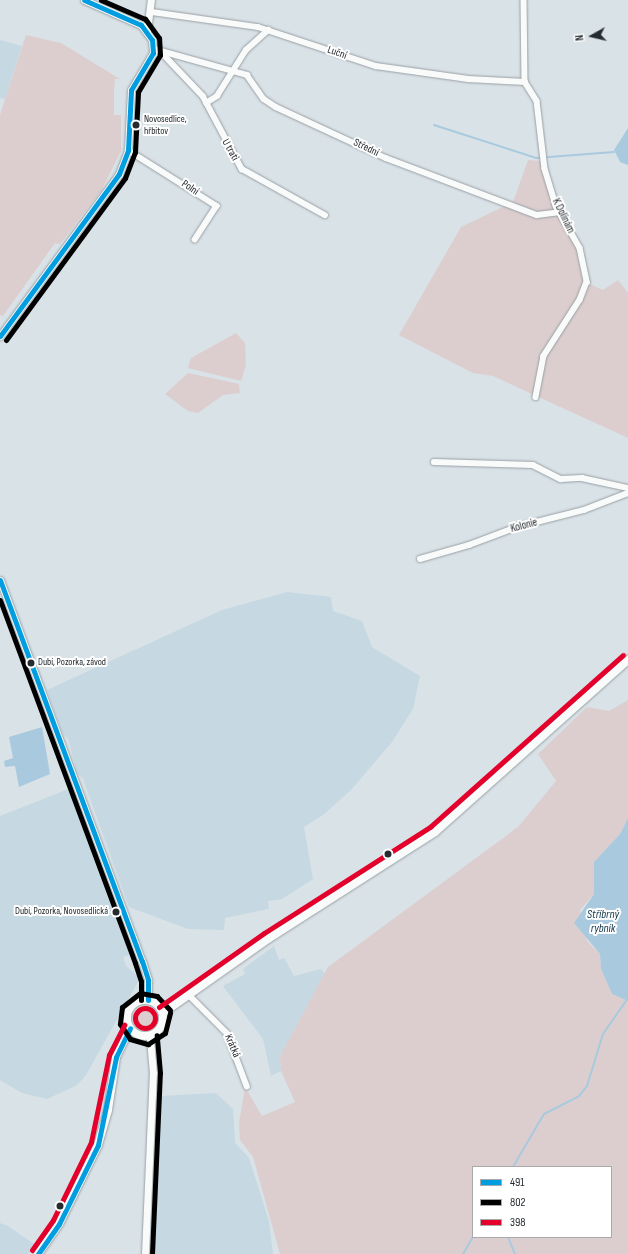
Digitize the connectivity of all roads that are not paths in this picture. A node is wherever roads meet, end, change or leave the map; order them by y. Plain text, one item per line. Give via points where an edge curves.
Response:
1 (84, 0) edge
2 (151, 0) edge
3 (524, 0) edge
4 (152, 12) junction
5 (268, 30) junction
6 (146, 31) junction
7 (154, 49) junction
8 (164, 55) junction
9 (233, 71) junction
10 (525, 82) junction
11 (206, 103) junction
12 (128, 150) junction
13 (560, 212) junction
14 (325, 215) dead end
15 (195, 240) dead end
16 (0, 336) edge
17 (536, 397) dead end
18 (434, 462) dead end
19 (628, 488) edge
20 (628, 493) edge
21 (420, 559) dead end
22 (0, 580) edge
23 (628, 660) edge
24 (190, 996) junction
25 (148, 1000) junction
26 (163, 1013) junction
27 (130, 1028) junction
28 (150, 1036) junction
29 (247, 1086) dead end
30 (38, 1254) edge
31 (145, 1254) edge

1 - 6 street via 135,22
2 - 4 street
3 - 10 street, K Dolinám
4 - 5 street, Luční
4 - 6 street
5 - 9 street via 246,50
5 - 10 street, Luční via 376,66 468,79
6 - 7 street
7 - 8 street, Střední
7 - 12 street via 152,57 133,84 129,103
8 - 9 street, Střední via 204,60
8 - 11 street, U trati via 195,86
9 - 11 street via 217,96
9 - 13 street, Střední via 250,76 264,99 284,112 386,158 537,215
10 - 13 street, K Dolinám via 536,101 545,169
11 - 14 street, U trati via 242,169
12 - 15 street, Polní via 217,206
12 - 16 street via 107,193
13 - 17 street, K Dolinám via 580,248 587,282 580,300 544,356
18 - 19 street via 533,466 561,479 582,478
20 - 21 street, Kolonie via 584,510 517,527 469,545
22 - 25 street via 139,954 148,980
23 - 24 main road via 435,832 268,939
24 - 26 main road
24 - 29 street, Krátká via 227,1034
25 - 26 main road via 157,1004
25 - 27 main road via 136,1002 128,1011
26 - 28 main road via 160,1029
27 - 28 main road via 138,1035
27 - 30 main road via 117,1050 106,1121 98,1146 59,1224
28 - 31 street via 153,1072

